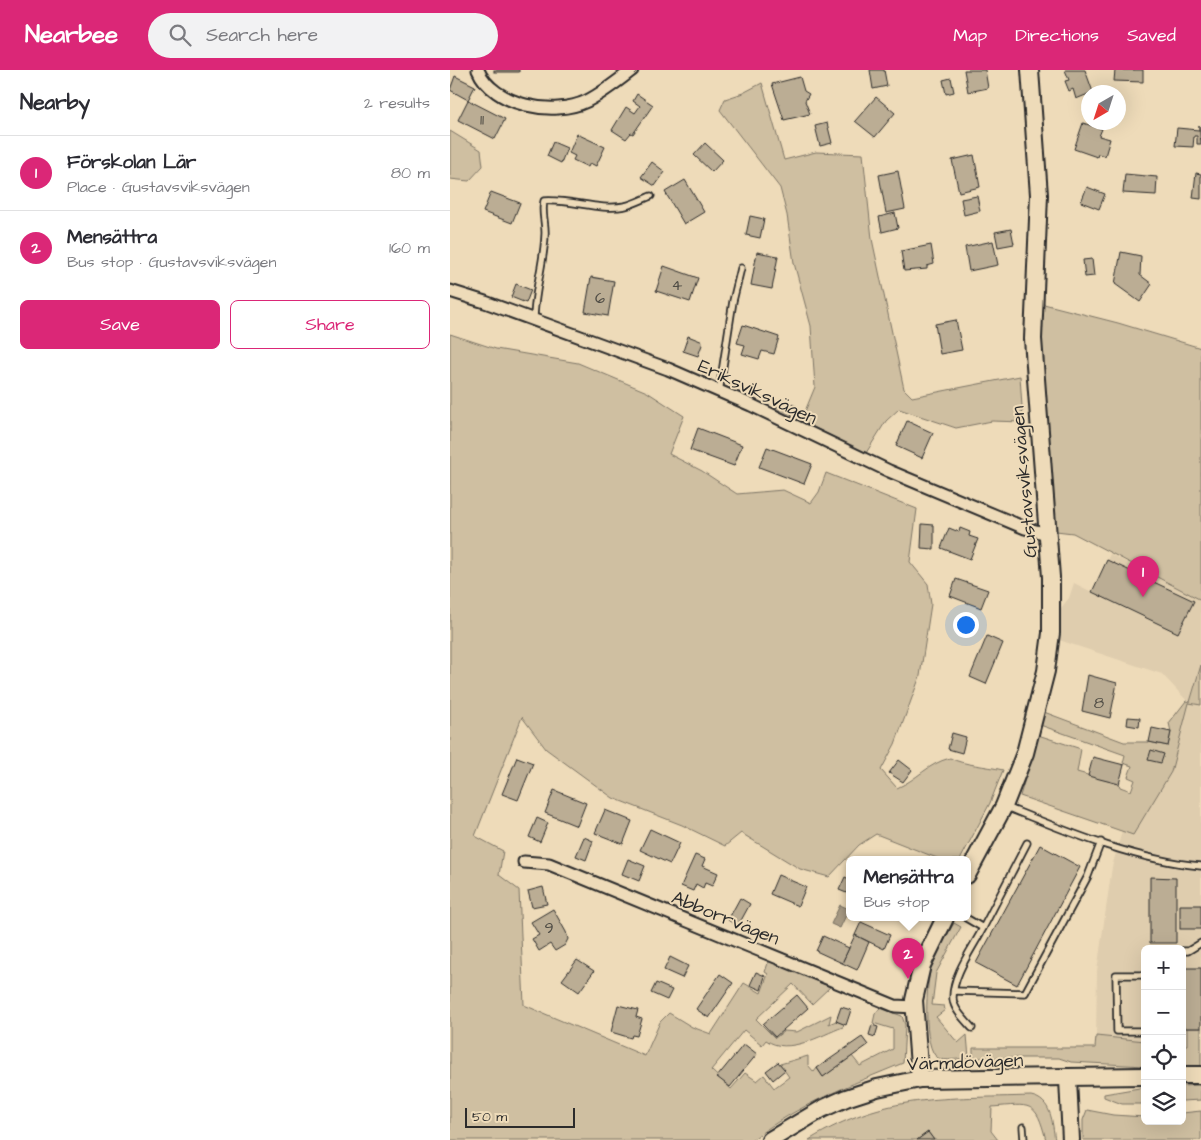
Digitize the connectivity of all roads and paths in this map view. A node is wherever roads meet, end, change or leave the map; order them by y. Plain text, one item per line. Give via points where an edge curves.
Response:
1 (478, 70) edge
2 (632, 70) edge
3 (1030, 70) edge
4 (651, 196) dead end
5 (741, 268) dead end
6 (450, 292) edge
7 (534, 320) junction
8 (719, 392) junction
9 (1047, 534) junction
10 (1004, 806) junction
11 (1027, 842) dead end
12 (1101, 842) junction
13 (524, 862) dead end
14 (1201, 866) edge
15 (971, 868) edge
16 (944, 921) edge
17 (971, 921) edge
18 (983, 928) junction
19 (1201, 943) edge
20 (1186, 951) edge
21 (1141, 974) edge
22 (954, 991) junction
23 (914, 1007) junction
24 (972, 1028) dead end
25 (1141, 1031) edge
26 (1186, 1075) edge
27 (1201, 1075) edge
28 (1141, 1076) edge
29 (920, 1079) junction
30 (1068, 1079) junction
31 (1023, 1127) dead end
32 (770, 1140) edge
33 (1024, 1140) edge
34 (1071, 1140) edge

1 - 2 street via 482,80 494,92 525,104 550,108 586,102
3 - 9 street, Gustavsviksvägen via 1039,195 1033,339
4 - 7 lane via 625,206 544,200 545,234 534,300
5 - 8 lane
6 - 7 street, Eriksviksvägen
7 - 8 street, Eriksviksvägen via 668,369
8 - 9 street, Eriksviksvägen via 889,471 1025,528
9 - 10 street, Gustavsviksvägen via 1052,602 1050,648 1032,726
10 - 12 lane
10 - 15 street, Gustavsviksvägen
11 - 18 lane
12 - 14 lane via 1156,858
12 - 22 lane via 1088,876 1025,993
13 - 23 street, Abborrvägen via 549,864 895,1006
16 - 23 street via 922,965
17 - 18 lane
18 - 22 lane via 959,973
19 - 20 lane
21 - 25 lane via 1116,975 1117,1031
22 - 24 lane via 953,1000 958,1012
23 - 29 street
26 - 27 street
28 - 30 street, Värmdövägen
29 - 30 street, Värmdövägen
29 - 32 street, Värmdövägen via 846,1098
30 - 34 street
31 - 33 lane

